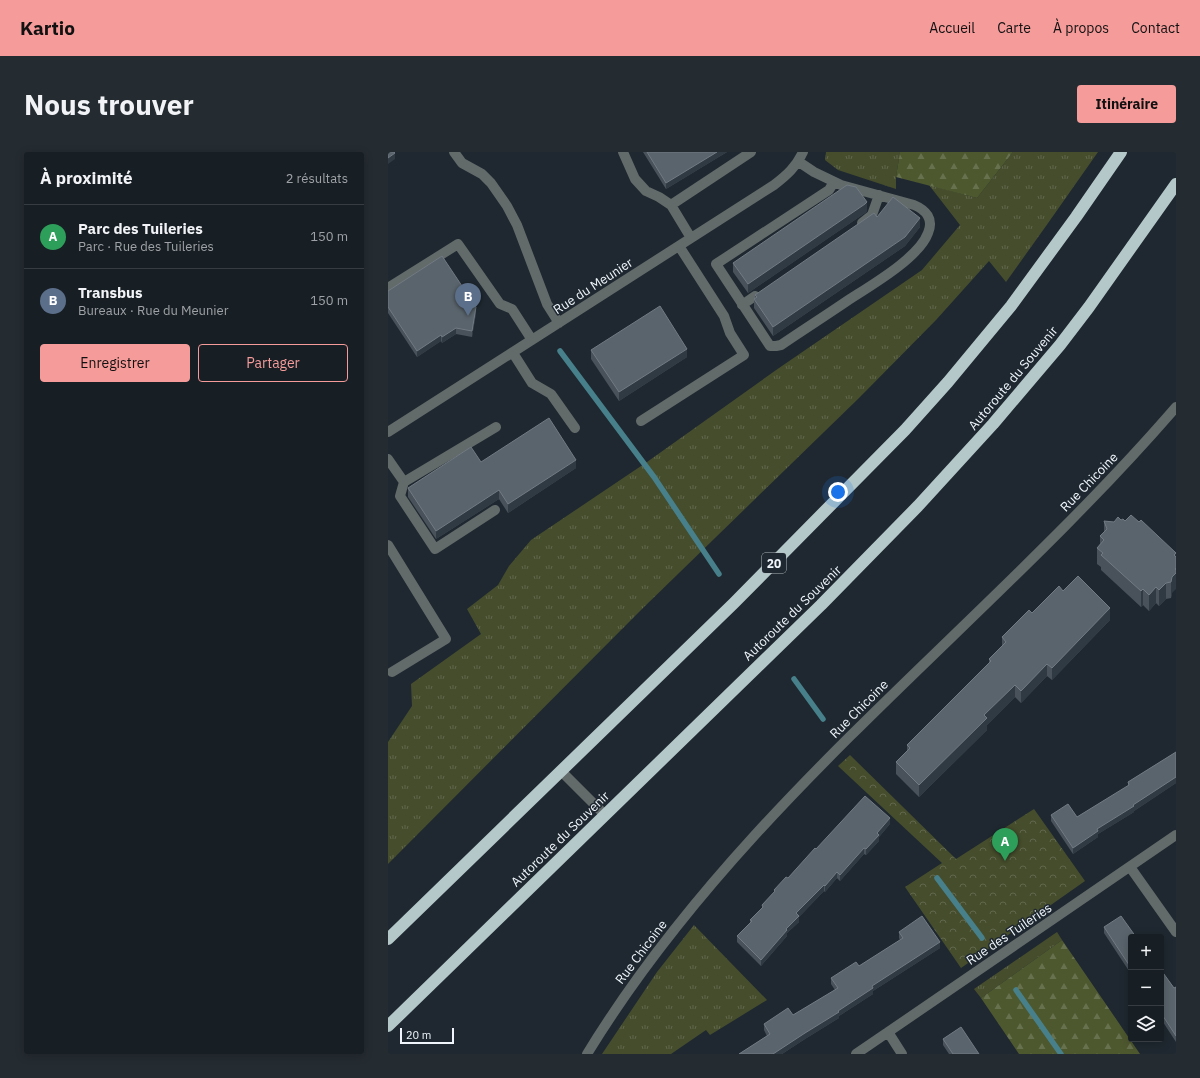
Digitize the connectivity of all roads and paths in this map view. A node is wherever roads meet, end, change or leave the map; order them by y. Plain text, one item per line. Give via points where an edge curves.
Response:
1 (454, 152) edge
2 (623, 152) edge
3 (751, 152) edge
4 (803, 152) edge
5 (1121, 152) edge
6 (798, 162) junction
7 (834, 182) junction
8 (1176, 184) edge
9 (878, 195) junction
10 (671, 205) junction
11 (856, 227) edge
12 (691, 238) junction
13 (679, 246) junction
14 (388, 288) edge
15 (759, 293) edge
16 (742, 305) junction
17 (559, 323) junction
18 (532, 340) junction
19 (513, 352) junction
20 (1176, 407) edge
21 (641, 422) dead end
22 (496, 427) dead end
23 (575, 428) dead end
24 (388, 432) edge
25 (388, 459) edge
26 (404, 482) junction
27 (495, 510) dead end
28 (388, 545) edge
29 (392, 672) dead end
30 (561, 771) junction
31 (605, 815) junction
32 (1176, 835) edge
33 (1130, 867) junction
34 (1176, 932) edge
35 (388, 939) edge
36 (388, 1026) edge
37 (888, 1032) junction
38 (587, 1054) edge
39 (856, 1054) edge
40 (902, 1054) edge

1 - 17 street via 462,163 492,183 507,206 517,225 547,304
2 - 10 street via 635,179 646,191
3 - 10 street
4 - 6 street, Rue du Meunier
5 - 30 highway, 20 via 1011,306 910,425 740,598
6 - 7 street
6 - 12 street, Rue du Meunier via 793,170 774,185
7 - 9 street
7 - 16 street via 830,190 716,264
8 - 31 highway, Autoroute du Souvenir via 1060,345 958,463 821,604
9 - 11 street via 872,215
9 - 16 street via 914,205 928,216 928,234 904,263 781,345 770,346
10 - 12 street
12 - 13 street, Rue du Meunier
13 - 17 street, Rue du Meunier
13 - 21 street via 724,316 730,333 744,355
14 - 18 street via 458,244 500,304 512,309
15 - 16 street
17 - 18 street, Rue du Meunier
18 - 19 street, Rue du Meunier
19 - 23 street via 532,383 551,394
19 - 24 street, Rue du Meunier
20 - 38 street, Rue Chicoine via 1126,464 1064,528 816,769 753,836 710,884 647,965
22 - 26 street
25 - 26 street
26 - 27 street via 400,496 435,548
28 - 29 street via 446,639
30 - 31 street
30 - 35 highway, 20
31 - 36 highway, Autoroute du Souvenir
32 - 33 street, Rue des Tuileries
33 - 34 street
33 - 37 street, Rue des Tuileries
37 - 39 street, Rue des Tuileries
37 - 40 street

